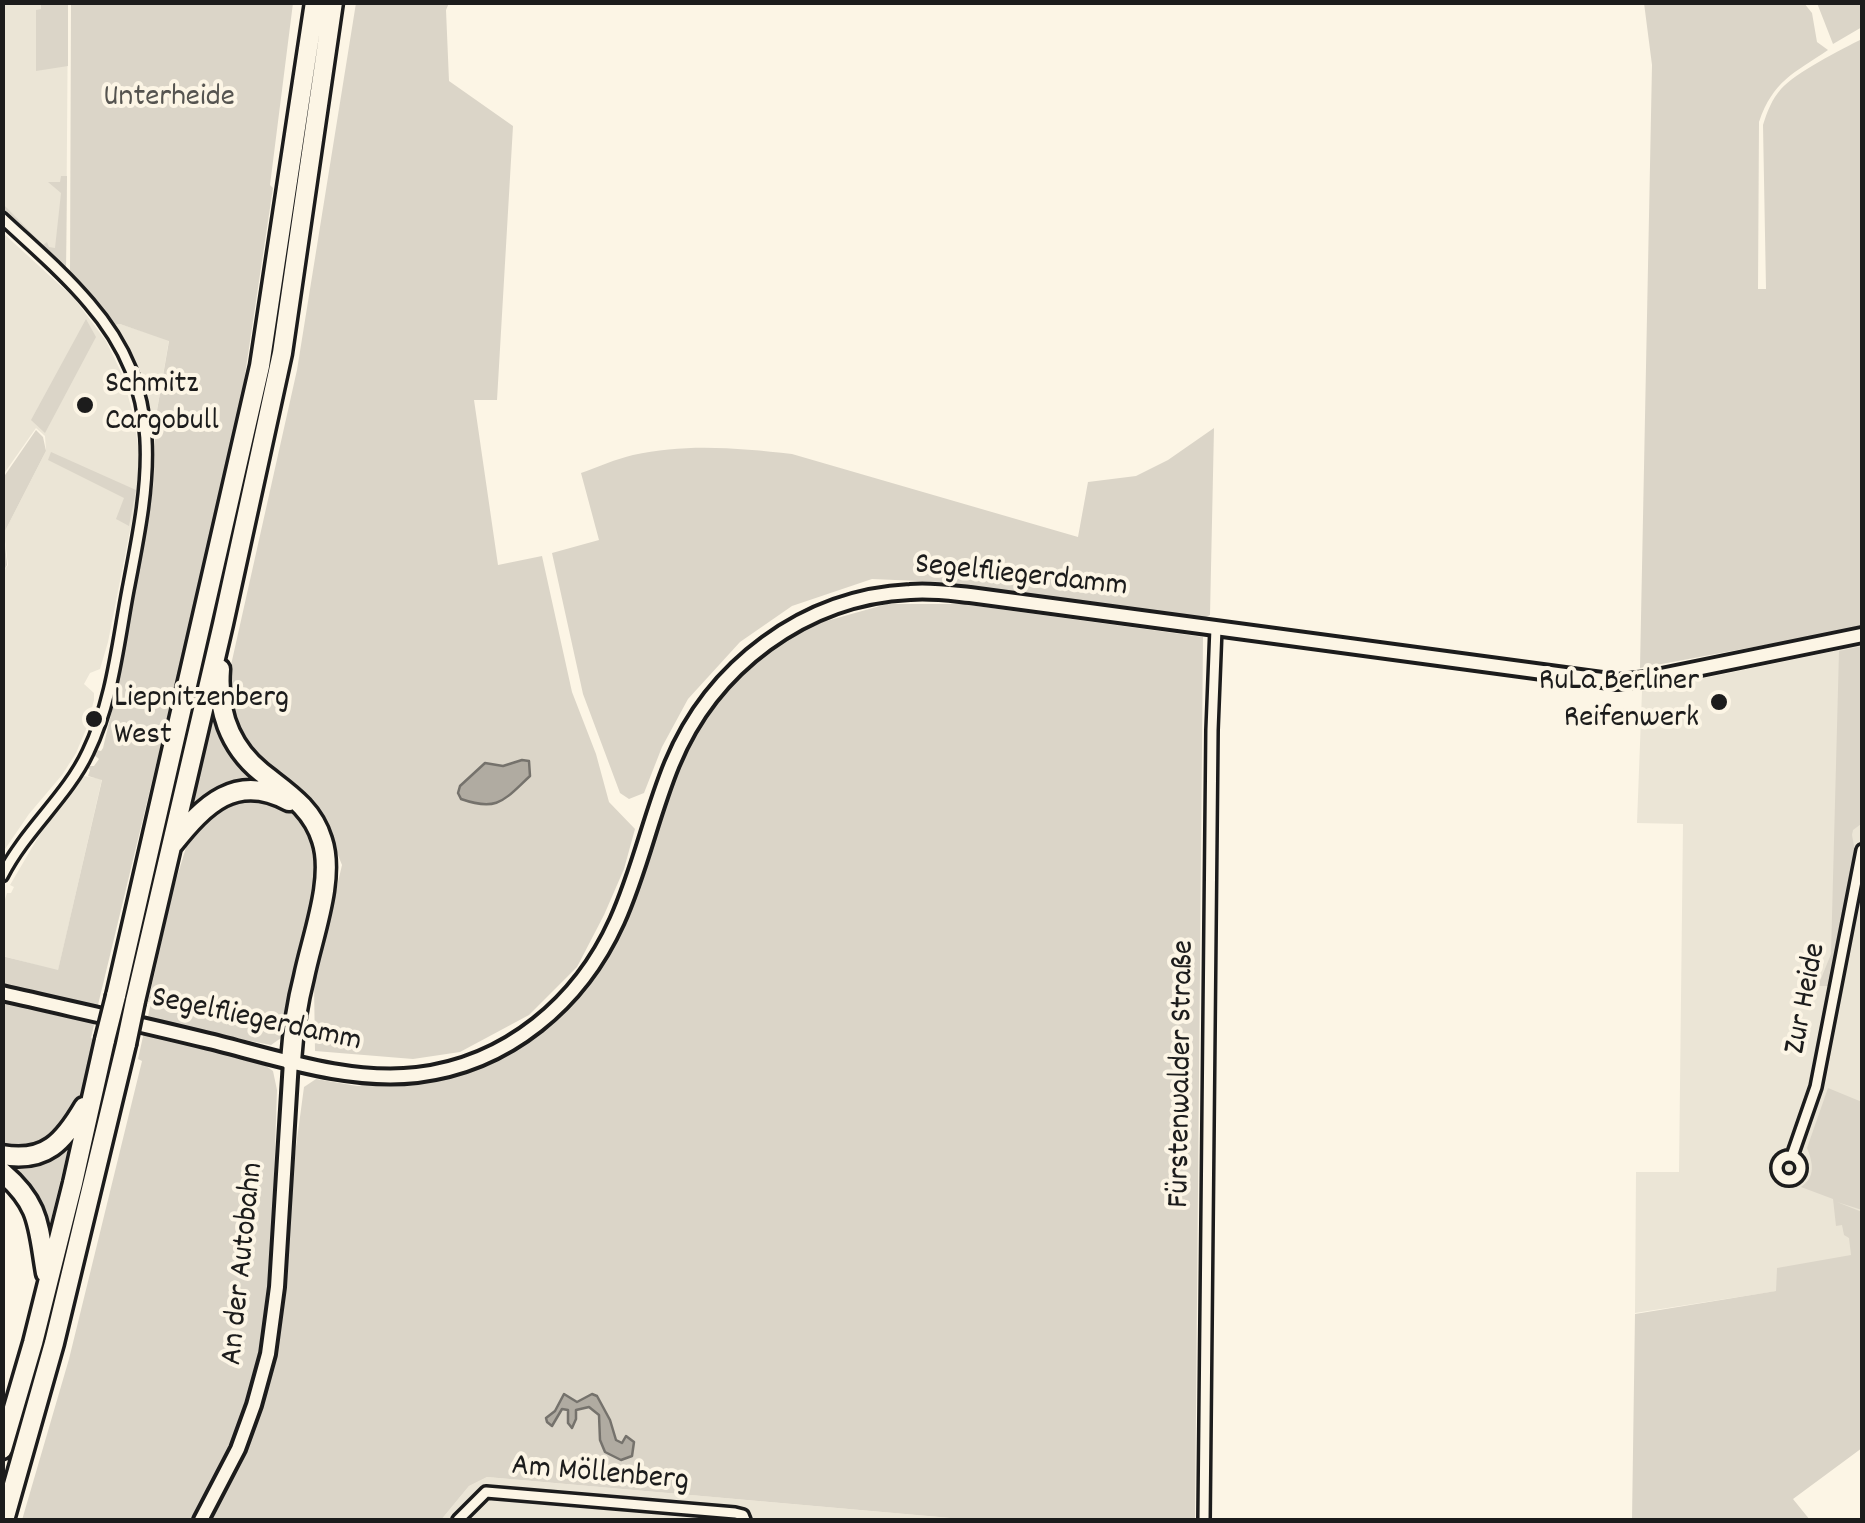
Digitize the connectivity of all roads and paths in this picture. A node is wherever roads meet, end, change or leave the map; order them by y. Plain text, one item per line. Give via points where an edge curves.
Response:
1 (316, 2) edge
2 (333, 2) edge
3 (2, 218) edge
4 (224, 624) junction
5 (1216, 628) junction
6 (1862, 635) edge
7 (306, 811) junction
8 (170, 848) junction
9 (1862, 850) edge
10 (2, 876) edge
11 (2, 992) edge
12 (291, 1061) junction
13 (92, 1094) junction
14 (2, 1156) edge
15 (1792, 1156) junction
16 (2, 1172) edge
17 (47, 1281) junction
18 (2, 1450) edge
19 (4, 1520) edge
20 (201, 1520) edge
21 (458, 1520) edge
22 (745, 1520) edge
23 (1204, 1520) edge

1 - 13 highway, bridge via 260,366
2 - 4 highway via 282,353
3 - 10 street via 109,328 138,384 147,444 144,510 95,736
4 - 7 highway via 219,682 229,731 251,763
4 - 8 highway
5 - 6 street, Segelfliegerdamm via 1617,682
5 - 12 street, Segelfliegerdamm via 938,592 865,598 814,615 750,655 704,705 672,762 606,943 581,982 539,1024 486,1056 414,1075 362,1075
5 - 23 street, Fürstenwalder Straße
7 - 8 highway via 269,792 234,792 200,812
7 - 12 highway via 322,838 325,875
8 - 19 highway, bridge via 54,1343
9 - 15 street, Zur Heide via 1816,1088
11 - 12 street, Segelfliegerdamm
12 - 20 street, An der Autobahn via 268,1354 238,1449
13 - 14 highway via 51,1148 27,1157
13 - 17 highway
15 - 15 street, Zur Heide via 1800,1172 1783,1185 1778,1164
16 - 17 highway via 35,1214
17 - 18 highway
21 - 22 street, Am Möllenberg via 486,1492 735,1513

